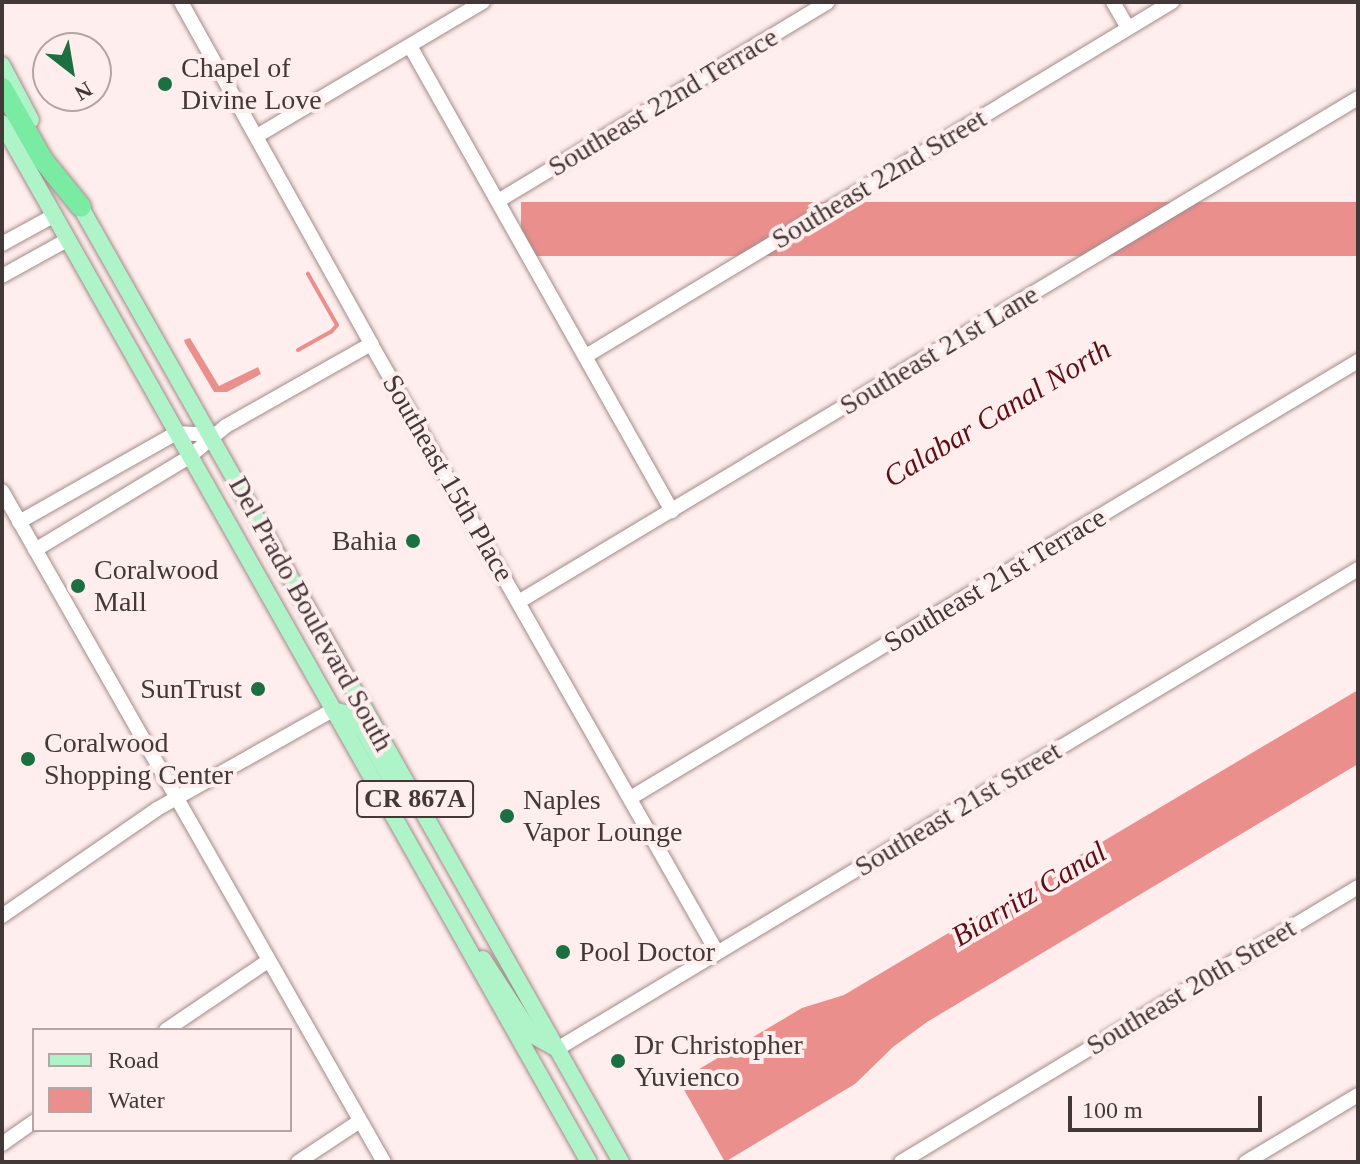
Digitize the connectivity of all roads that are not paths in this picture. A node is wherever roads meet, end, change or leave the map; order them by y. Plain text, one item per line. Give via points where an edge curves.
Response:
1 (181, 2) edge
2 (483, 2) edge
3 (828, 2) edge
4 (1113, 2) edge
5 (1172, 2) edge
6 (1128, 28) junction
7 (410, 46) junction
8 (2, 65) edge
9 (2, 88) edge
10 (1358, 98) edge
11 (2, 123) edge
12 (257, 136) junction
13 (498, 201) junction
14 (81, 207) junction
15 (53, 216) junction
16 (67, 240) junction
17 (2, 244) edge
18 (2, 276) edge
19 (371, 344) junction
20 (586, 356) junction
21 (1358, 361) edge
22 (176, 433) junction
23 (210, 435) junction
24 (189, 457) junction
25 (2, 491) edge
26 (672, 511) junction
27 (19, 522) junction
28 (35, 550) junction
29 (1358, 569) edge
30 (520, 601) junction
31 (333, 710) junction
32 (632, 797) junction
33 (176, 798) junction
34 (425, 816) junction
35 (1358, 887) edge
36 (2, 916) edge
37 (462, 939) junction
38 (717, 952) junction
39 (268, 961) junction
40 (169, 1028) edge
41 (557, 1049) junction
42 (1358, 1095) edge
43 (360, 1121) junction
44 (32, 1123) edge
45 (2, 1144) edge
46 (298, 1162) edge
47 (384, 1162) edge
48 (589, 1162) edge
49 (621, 1162) edge
50 (901, 1162) edge
51 (1246, 1162) edge

1 - 12 street, Southeast 15th Place
2 - 7 street
3 - 13 street, Southeast 22nd Terrace
4 - 6 street
5 - 6 street, Southeast 22nd Street
6 - 20 street, Southeast 22nd Street
7 - 12 street
7 - 13 street
8 - 14 main road, Del Prado Boulevard South / CR 867A
9 - 14 highway via 52,174
10 - 26 street, Southeast 21st Lane
11 - 15 main road, Del Prado Boulevard South / CR 867A
12 - 19 street, Southeast 15th Place
13 - 20 street
14 - 23 main road, Del Prado Boulevard South / CR 867A
15 - 16 main road, Del Prado Boulevard South / CR 867A
15 - 17 street
16 - 18 street
16 - 22 main road, Del Prado Boulevard South / CR 867A
19 - 23 street
19 - 30 street, Southeast 15th Place
20 - 26 street
21 - 32 street, Southeast 21st Terrace
22 - 23 street
22 - 24 main road, Del Prado Boulevard South / CR 867A
22 - 27 street
23 - 24 street
23 - 34 main road, Del Prado Boulevard South / CR 867A
24 - 28 street
24 - 31 main road, Del Prado Boulevard South / CR 867A
25 - 27 street
26 - 30 street, Southeast 21st Lane
27 - 28 street
28 - 33 street
29 - 38 street, Southeast 21st Street
30 - 32 street, Southeast 15th Place
31 - 33 street
31 - 34 main road via 362,728 393,783
31 - 37 main road, Del Prado Boulevard South / CR 867A
32 - 38 street, Southeast 15th Place
33 - 36 street
33 - 39 street
34 - 41 main road, Del Prado Boulevard South / CR 867A
35 - 50 street, Southeast 20th Street
37 - 41 main road via 491,969 534,1038
37 - 48 main road, Del Prado Boulevard South / CR 867A
38 - 41 street, Southeast 21st Street
39 - 40 street
39 - 43 street
41 - 49 main road, Del Prado Boulevard South / CR 867A
42 - 51 street
43 - 46 street
43 - 47 street
44 - 45 street

